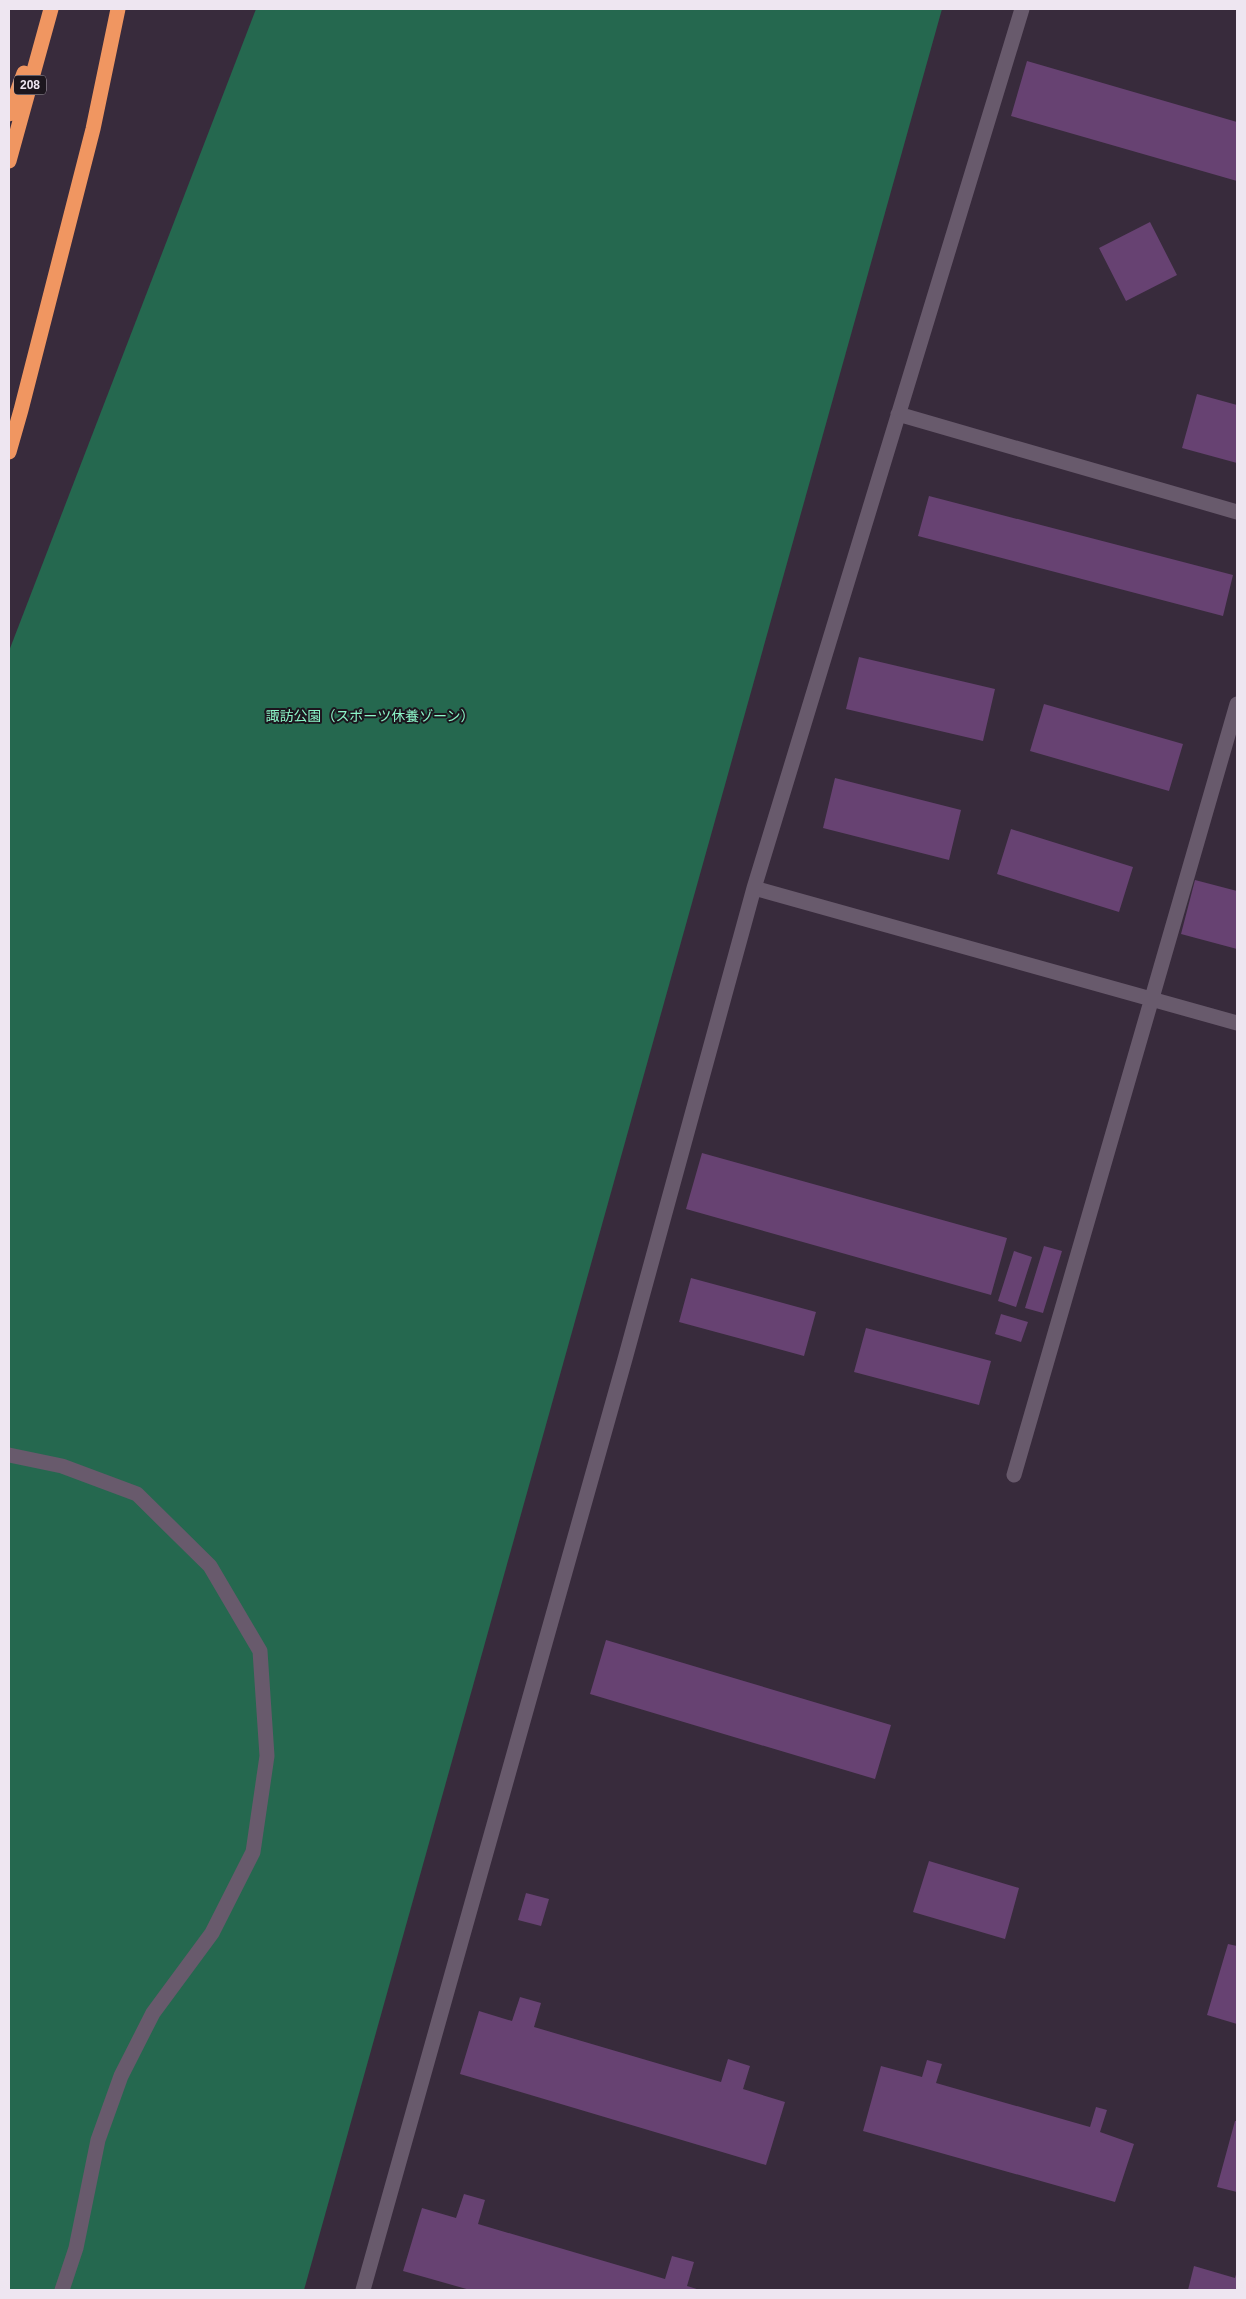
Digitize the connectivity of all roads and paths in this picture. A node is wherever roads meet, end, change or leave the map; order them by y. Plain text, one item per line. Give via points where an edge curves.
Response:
1 (49, 9) edge
2 (118, 9) edge
3 (1022, 9) edge
4 (9, 114) edge
5 (9, 161) edge
6 (898, 414) junction
7 (9, 452) edge
8 (1237, 512) edge
9 (1237, 704) edge
10 (754, 888) junction
11 (1152, 998) junction
12 (1237, 1023) edge
13 (9, 1455) edge
14 (1014, 1475) dead end
15 (62, 2290) edge
16 (363, 2290) edge

1 - 4 highway
1 - 5 highway, 208
2 - 7 highway via 93,129
3 - 6 street
6 - 8 street
6 - 10 street
9 - 11 street
10 - 11 street
10 - 16 street
11 - 12 street
11 - 14 street
13 - 15 street via 62,1466 137,1494 210,1566 260,1652 267,1756 253,1852 212,1933 154,2012 121,2076 98,2140 76,2248

